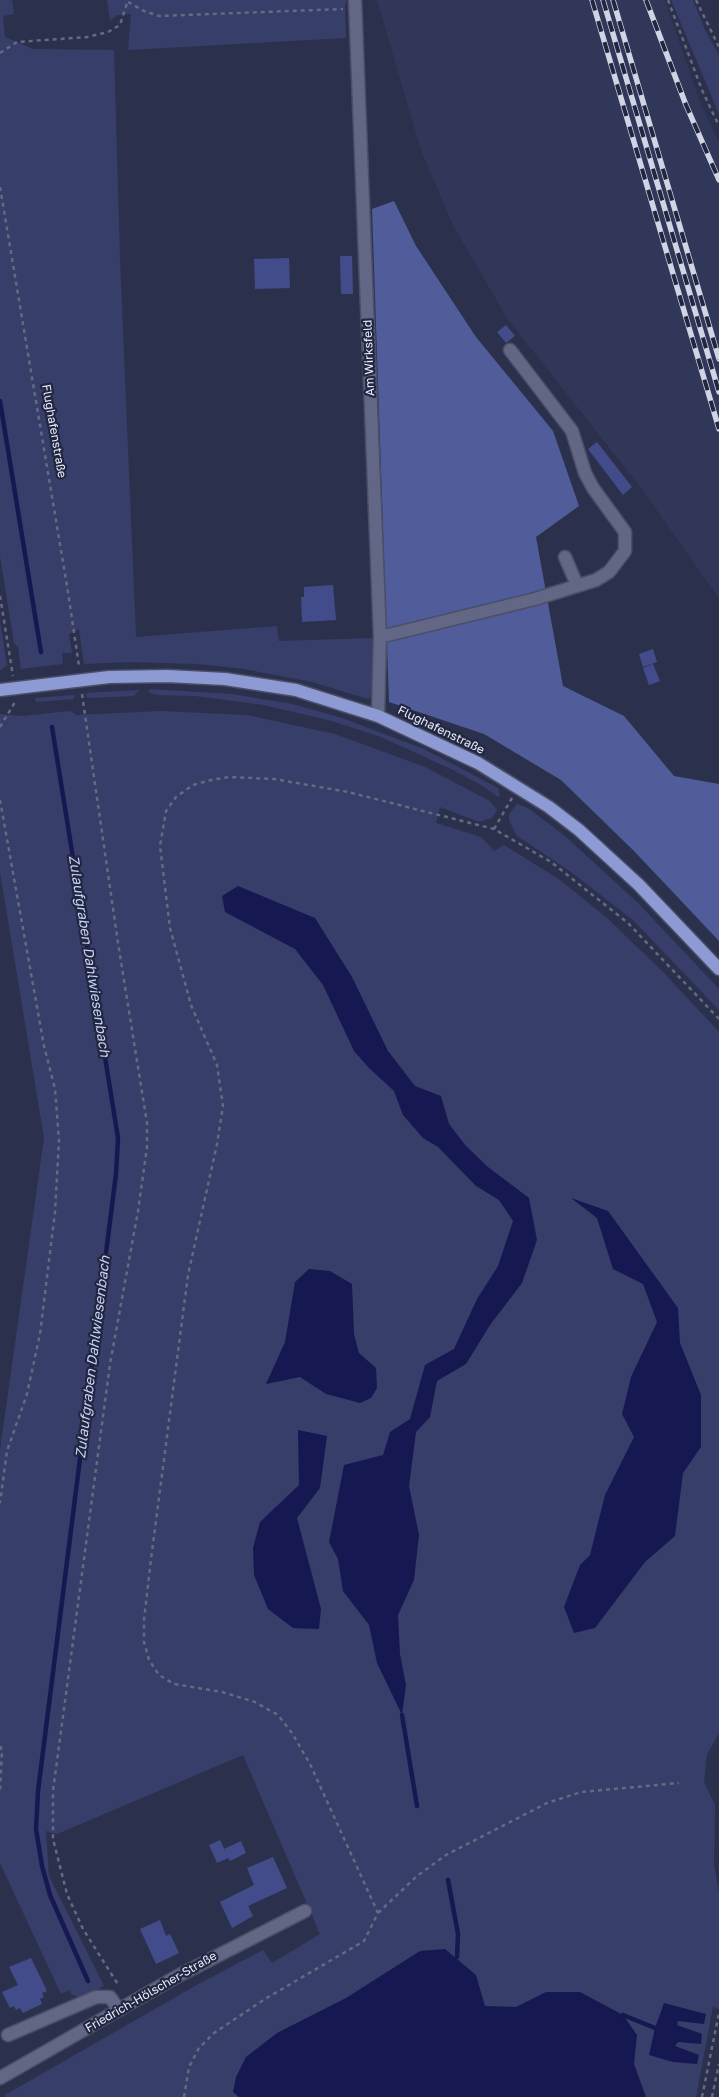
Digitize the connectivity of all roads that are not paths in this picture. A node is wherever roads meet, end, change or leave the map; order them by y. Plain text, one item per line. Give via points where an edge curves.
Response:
1 (355, 4) edge
2 (510, 350) dead end
3 (565, 556) dead end
4 (577, 585) junction
5 (380, 637) junction
6 (0, 690) edge
7 (378, 716) junction
8 (719, 969) edge
9 (305, 1911) dead end
10 (119, 2010) junction
11 (8, 2034) dead end
12 (0, 2078) edge

1 - 5 street, Am Wirksfeld
2 - 4 street via 572,431 589,481 625,532 625,551 609,572 596,580
3 - 4 street
4 - 5 street via 535,599
5 - 7 street, Am Wirksfeld
6 - 7 main road, Flughafenstraße via 80,680 167,676 225,679 296,690
7 - 8 main road, Flughafenstraße via 440,743 518,786 579,830 639,885
9 - 10 street, Friedrich-Hölscher-Straße via 213,1957
10 - 11 street via 110,1997 96,1997
10 - 12 street, Friedrich-Hölscher-Straße

